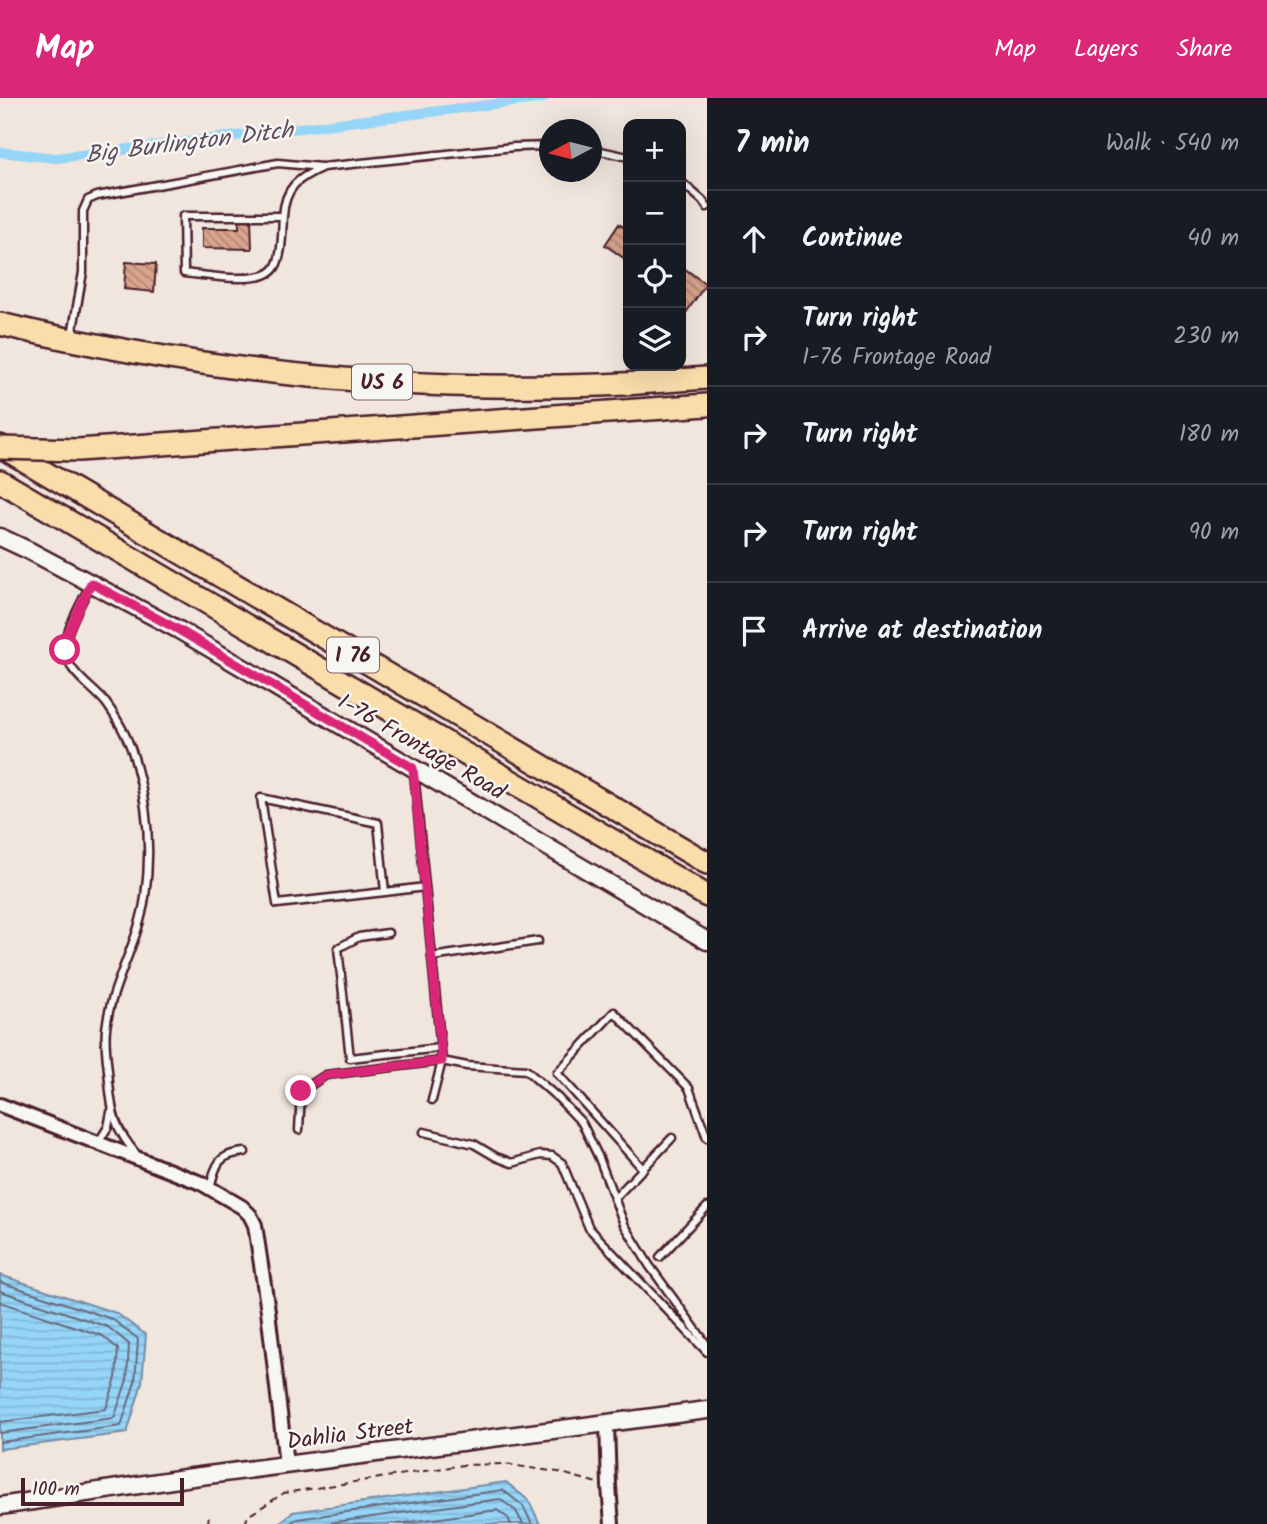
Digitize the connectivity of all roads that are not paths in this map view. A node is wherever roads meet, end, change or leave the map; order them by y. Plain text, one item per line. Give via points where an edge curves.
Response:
1 (539, 146) edge
2 (602, 152) edge
3 (623, 157) edge
4 (323, 167) junction
5 (686, 186) edge
6 (707, 206) edge
7 (283, 216) junction
8 (0, 324) edge
9 (72, 340) junction
10 (707, 378) edge
11 (707, 405) edge
12 (0, 447) edge
13 (0, 481) edge
14 (0, 537) edge
15 (91, 583) junction
16 (413, 768) junction
17 (707, 863) edge
18 (425, 887) junction
19 (385, 892) junction
20 (707, 896) edge
21 (387, 933) dead end
22 (707, 940) edge
23 (538, 941) dead end
24 (432, 957) junction
25 (440, 1048) junction
26 (442, 1061) junction
27 (557, 1073) junction
28 (545, 1087) junction
29 (432, 1100) dead end
30 (0, 1105) edge
31 (112, 1110) junction
32 (299, 1130) dead end
33 (424, 1132) dead end
34 (672, 1138) dead end
35 (707, 1138) edge
36 (98, 1143) junction
37 (245, 1152) dead end
38 (141, 1159) junction
39 (643, 1169) junction
40 (210, 1188) junction
41 (614, 1199) junction
42 (707, 1207) edge
43 (660, 1257) dead end
44 (707, 1345) edge
45 (707, 1352) edge
46 (707, 1410) edge
47 (607, 1423) junction
48 (286, 1464) junction
49 (0, 1506) edge
50 (612, 1524) edge

1 - 4 lane
2 - 3 lane
4 - 7 lane via 293,184
4 - 9 lane via 278,163 88,200 83,211 83,271
5 - 6 lane
7 - 7 lane via 280,256 273,270 248,278 184,273 183,216
8 - 9 highway, US 6
9 - 10 highway, US 6 via 278,373 398,383 602,385
11 - 12 highway, US 6, bridge via 78,450
12 - 17 highway, I 76
13 - 20 highway, I 76
14 - 15 street, I-76 Frontage Road
15 - 16 street, I-76 Frontage Road
15 - 31 lane via 67,635 65,650 71,666 106,703 132,752 145,798 148,858 145,898 106,1031
16 - 18 lane
16 - 22 street, I-76 Frontage Road
18 - 19 lane
18 - 24 lane
19 - 19 lane via 378,822 261,798 277,904
21 - 25 lane via 359,937 338,948 350,1058
23 - 24 lane
24 - 25 lane
25 - 26 lane
26 - 28 lane via 526,1070
26 - 29 lane
26 - 32 lane via 326,1075 301,1091
27 - 28 lane
27 - 35 lane via 614,1012 689,1088
27 - 39 lane
28 - 41 lane via 582,1123
30 - 36 street
31 - 36 lane
31 - 38 lane via 125,1141
33 - 45 lane via 474,1144 512,1163 540,1155 562,1163 589,1227
34 - 39 lane
36 - 38 street
37 - 40 lane via 225,1156 216,1165
38 - 40 street
39 - 41 lane
40 - 48 street via 242,1207 255,1225
41 - 44 lane via 649,1265
42 - 43 lane
46 - 47 street, Dahlia Street
47 - 48 street, Dahlia Street
47 - 50 street
48 - 49 street, Dahlia Street

